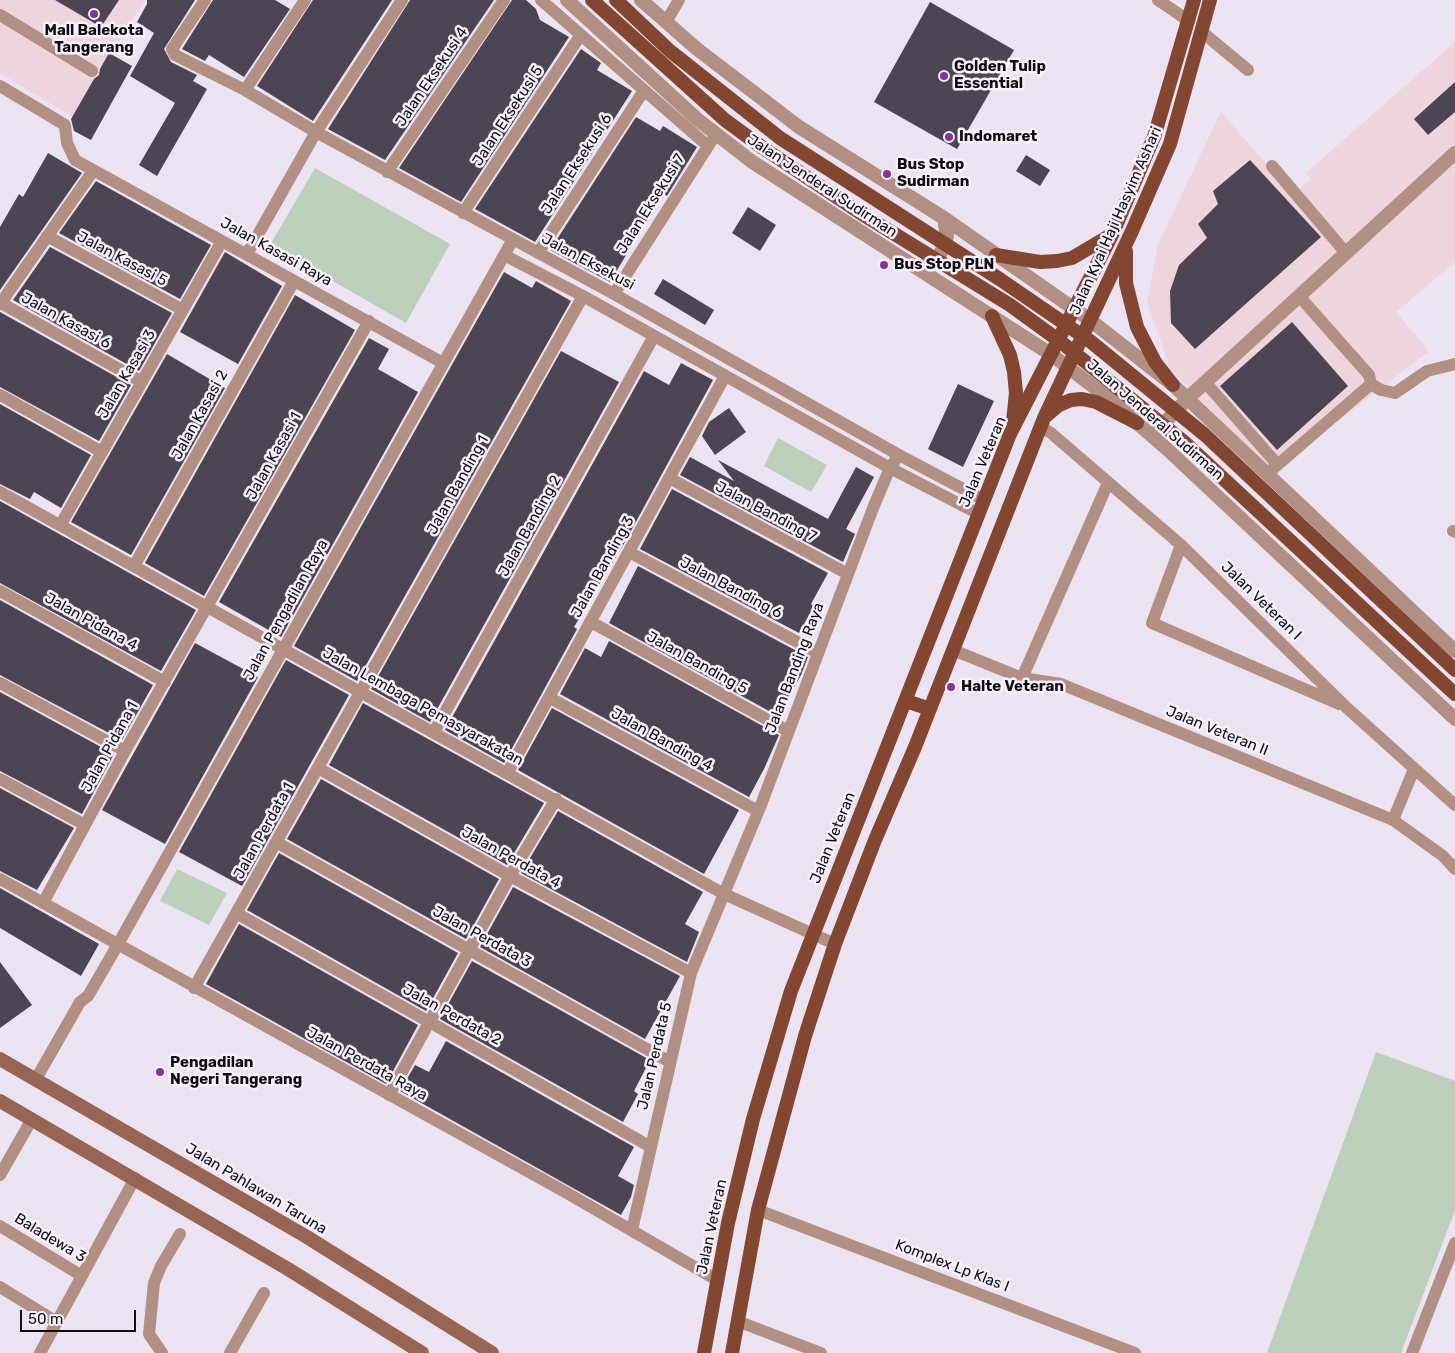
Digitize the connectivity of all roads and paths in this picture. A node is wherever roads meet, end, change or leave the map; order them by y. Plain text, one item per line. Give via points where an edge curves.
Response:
1 (205, 0) edge
2 (306, 0) edge
3 (402, 0) edge
4 (504, 0) edge
5 (541, 0) edge
6 (567, 0) edge
7 (592, 0) edge
8 (616, 0) edge
9 (641, 0) edge
10 (679, 0) edge
11 (1158, 0) edge
12 (1194, 0) edge
13 (1210, 0) edge
14 (0, 16) edge
15 (1189, 21) junction
16 (666, 22) junction
17 (1202, 32) junction
18 (580, 36) junction
19 (1248, 70) dead end
20 (92, 71) dead end
21 (0, 86) edge
22 (245, 90) junction
23 (643, 92) junction
24 (316, 132) junction
25 (716, 134) junction
26 (708, 146) junction
27 (1455, 153) edge
28 (1272, 166) dead end
29 (92, 171) junction
30 (388, 172) junction
31 (463, 213) junction
32 (944, 218) junction
33 (1132, 231) junction
34 (1112, 235) junction
35 (46, 236) junction
36 (512, 240) junction
37 (222, 241) junction
38 (1346, 252) junction
39 (246, 254) junction
40 (538, 254) junction
41 (504, 255) junction
42 (996, 255) junction
43 (915, 266) junction
44 (294, 281) junction
45 (614, 294) junction
46 (583, 296) junction
47 (1299, 296) junction
48 (0, 303) edge
49 (183, 310) junction
50 (1075, 310) junction
51 (992, 316) junction
52 (1090, 320) junction
53 (369, 321) junction
54 (654, 336) junction
55 (1052, 355) junction
56 (443, 363) junction
57 (1455, 364) edge
58 (1067, 366) junction
59 (725, 376) junction
60 (142, 382) junction
61 (1205, 382) junction
62 (1371, 384) junction
63 (1173, 385) junction
64 (0, 396) edge
65 (1187, 399) junction
66 (1042, 422) junction
67 (1137, 423) junction
68 (1010, 434) junction
69 (1152, 436) junction
70 (102, 452) junction
71 (899, 455) junction
72 (890, 468) junction
73 (1272, 469) junction
74 (670, 478) junction
75 (1108, 483) junction
76 (0, 492) edge
77 (984, 500) junction
78 (979, 514) junction
79 (61, 524) junction
80 (1181, 545) junction
81 (629, 552) junction
82 (134, 566) junction
83 (848, 574) junction
84 (0, 591) edge
85 (208, 608) junction
86 (591, 622) junction
87 (283, 649) junction
88 (953, 650) junction
89 (1455, 651) edge
90 (818, 652) junction
91 (1455, 670) edge
92 (1022, 678) junction
93 (166, 682) junction
94 (0, 683) edge
95 (362, 691) junction
96 (1455, 694) edge
97 (550, 698) junction
98 (906, 701) junction
99 (1347, 708) junction
100 (930, 709) junction
101 (1455, 719) edge
102 (788, 731) junction
103 (434, 732) junction
104 (124, 751) junction
105 (318, 768) junction
106 (1414, 769) junction
107 (508, 772) junction
108 (0, 779) edge
109 (556, 799) junction
110 (1455, 805) edge
111 (758, 811) junction
112 (1393, 820) junction
113 (85, 825) junction
114 (276, 842) junction
115 (1455, 869) edge
116 (510, 876) junction
117 (0, 879) edge
118 (724, 894) junction
119 (43, 904) junction
120 (236, 913) junction
121 (812, 935) junction
122 (835, 944) junction
123 (118, 946) junction
124 (469, 949) junction
125 (691, 973) junction
126 (194, 988) junction
127 (430, 1021) junction
128 (0, 1059) edge
129 (670, 1062) junction
130 (40, 1081) junction
131 (389, 1095) junction
132 (0, 1101) edge
133 (32, 1119) junction
134 (651, 1147) junction
135 (0, 1175) edge
136 (135, 1178) junction
137 (758, 1210) junction
138 (0, 1226) edge
139 (632, 1230) junction
140 (180, 1234) dead end
141 (1455, 1243) edge
142 (82, 1276) junction
143 (717, 1280) junction
144 (0, 1287) edge
145 (264, 1293) dead end
146 (738, 1321) junction
147 (57, 1322) junction
148 (40, 1353) edge
149 (162, 1353) edge
150 (230, 1353) edge
151 (422, 1353) edge
152 (492, 1353) edge
153 (704, 1353) edge
154 (732, 1353) edge
155 (821, 1353) edge
156 (1135, 1353) edge
157 (1412, 1353) edge

1 - 22 street, Jalan Eksekusi via 172,49 175,55
2 - 22 street
3 - 24 street
4 - 30 street, Jalan Eksekusi 4
5 - 18 street
6 - 25 street, Jalan Jenderal Sudirman
7 - 96 main road, Jalan Jenderal Sudirman, bridge via 724,120 762,148 1010,305 1061,342 1184,442
8 - 91 main road, Jalan Jenderal Sudirman, bridge via 670,51 780,138 1090,341 1205,435
9 - 16 street
10 - 16 street
11 - 15 street
12 - 15 main road, Jalan Kyai Haji Hasyim Ashari
13 - 17 main road, Jalan Kyai Haji Hasyim Ashari
14 - 20 street
15 - 34 main road, Jalan Kyai Haji Hasyim Ashari via 1154,137
16 - 32 street via 799,127
17 - 19 street
17 - 33 main road, Jalan Kyai Haji Hasyim Ashari via 1170,144
18 - 23 street
18 - 31 street, Jalan Eksekusi 5
21 - 29 street via 65,125 69,152
22 - 24 street, Jalan Eksekusi
23 - 26 street
23 - 40 street, Jalan Eksekusi 6
24 - 30 street, Jalan Eksekusi
24 - 39 street
25 - 26 street, Jalan Eksekusi 7
25 - 43 street, Jalan Jenderal Sudirman via 751,161
26 - 45 street, Jalan Eksekusi 7
27 - 38 street
28 - 38 street
29 - 35 street
29 - 37 street, Jalan Kasasi Raya
30 - 31 street, Jalan Eksekusi
31 - 36 street, Jalan Eksekusi
32 - 42 street
32 - 43 street via 947,236 940,255 933,263
33 - 52 main road, Jalan Kyai Haji Hasyim Ashari
33 - 63 main road via 1124,257 1130,304 1137,327 1155,362
34 - 42 main road via 1072,258 1040,262
34 - 50 main road, Jalan Kyai Haji Hasyim Ashari
35 - 48 street
35 - 49 street, Jalan Kasasi 5
36 - 40 street, Jalan Eksekusi
36 - 41 street, Jalan Pengadilan Raya
37 - 39 street, Jalan Kasasi Raya
37 - 49 street, Jalan Kasasi 3
38 - 47 street
39 - 44 street, Jalan Kasasi Raya
40 - 45 street, Jalan Eksekusi
41 - 46 street
41 - 56 street, Jalan Pengadilan Raya
42 - 50 street
43 - 51 street, Jalan Jenderal Sudirman
44 - 53 street, Jalan Kasasi Raya
44 - 82 street, Jalan Kasasi 2
45 - 71 street, Jalan Eksekusi
46 - 54 street
46 - 95 street, Jalan Banding 1
47 - 61 street
47 - 62 street via 1369,375
48 - 60 street, Jalan Kasasi 6
49 - 60 street, Jalan Kasasi 3
50 - 52 street
50 - 55 main road, Jalan Kyai Haji Hasyim Ashari
51 - 55 street, Jalan Jenderal Sudirman
51 - 68 main road via 1014,372 1015,408
52 - 58 main road, Jalan Kyai Haji Hasyim Ashari
52 - 63 street
53 - 56 street, Jalan Kasasi Raya
53 - 85 street, Jalan Kasasi 1
54 - 59 street
54 - 103 street, Jalan Banding 2
55 - 58 street, Jalan Jenderal Sudirman
55 - 68 main road, Jalan Veteran
56 - 87 street, Jalan Pengadilan Raya
57 - 62 street via 1427,371 1395,393
58 - 66 main road
58 - 67 street, Jalan Jenderal Sudirman
59 - 72 street
59 - 74 street, Jalan Banding 3
60 - 70 street, Jalan Kasasi 3
61 - 65 street
61 - 73 street
62 - 73 street
63 - 65 street
64 - 70 street
65 - 69 street
65 - 73 street
66 - 67 main road via 1059,405 1082,398
66 - 75 street, Jalan Veteran I
66 - 88 main road
67 - 69 street, Jalan Jenderal Sudirman
68 - 77 main road, Jalan Veteran
69 - 101 street, Jalan Jenderal Sudirman
70 - 79 street, Jalan Kasasi 3
71 - 72 street, Jalan Banding Raya
71 - 77 street, Jalan Eksekusi
72 - 78 street
72 - 83 street, Jalan Banding Raya
73 - 89 street
74 - 81 street, Jalan Banding 3
74 - 83 street, Jalan Banding 7
75 - 80 street, Jalan Veteran I
75 - 92 street
76 - 79 street, Jalan Lembaga Pemasyarakatan
77 - 78 main road, Jalan Veteran
78 - 98 main road, Jalan Veteran
79 - 82 street, Jalan Lembaga Pemasyarakatan
80 - 99 street, Jalan Veteran I
80 - 99 street via 1152,622
81 - 86 street, Jalan Banding 3
81 - 90 street, Jalan Banding 6
82 - 85 street, Jalan Lembaga Pemasyarakatan
83 - 90 street, Jalan Banding Raya
84 - 93 street, Jalan Pidana 4
85 - 87 street, Jalan Lembaga Pemasyarakatan
85 - 93 street, Jalan Pidana 1
86 - 97 street, Jalan Banding 3
86 - 102 street, Jalan Banding 5
87 - 95 street, Jalan Lembaga Pemasyarakatan
87 - 123 street, Jalan Pengadilan Raya
88 - 92 street, Jalan Veteran II
88 - 100 main road
90 - 102 street, Jalan Banding Raya
92 - 112 street, Jalan Veteran II via 1061,684
93 - 104 street, Jalan Pidana 1
94 - 104 street
95 - 103 street, Jalan Lembaga Pemasyarakatan
95 - 105 street, Jalan Perdata 1
97 - 107 street, Jalan Banding 3
97 - 111 street, Jalan Banding 4
98 - 100 main road
98 - 121 main road, Jalan Veteran
99 - 106 street, Jalan Veteran I
100 - 122 main road
102 - 111 street, Jalan Banding Raya
103 - 107 street, Jalan Lembaga Pemasyarakatan
104 - 113 street, Jalan Pidana 1
105 - 114 street, Jalan Perdata 1
105 - 116 street, Jalan Perdata 4
106 - 110 street, Jalan Veteran I
106 - 112 street
107 - 109 street, Jalan Lembaga Pemasyarakatan
108 - 113 street
109 - 116 street
109 - 118 street, Jalan Lembaga Pemasyarakatan
111 - 118 street, Jalan Banding Raya
112 - 115 street, Jalan Veteran II via 1443,856
113 - 119 street, Jalan Pidana 1
114 - 120 street, Jalan Perdata 1
114 - 124 street, Jalan Perdata 3
116 - 124 street
116 - 125 street, Jalan Perdata 4
117 - 119 street, Jalan Perdata Raya
118 - 121 street, Jalan Lembaga Pemasyarakatan
118 - 125 street, Jalan Perdata 5
119 - 123 street, Jalan Perdata Raya
120 - 126 street, Jalan Perdata 1
120 - 127 street, Jalan Perdata 2
121 - 122 street, Jalan Lembaga Pemasyarakatan
121 - 143 main road, Jalan Veteran via 775,1038 748,1138
122 - 137 main road via 805,1036
123 - 126 street, Jalan Perdata Raya
123 - 130 street, Jalan Pengadilan Raya via 88,996 80,1002
124 - 127 street
124 - 129 street, Jalan Perdata 3
125 - 129 street, Jalan Perdata 5
126 - 131 street, Jalan Perdata Raya
127 - 131 street
127 - 134 street, Jalan Perdata 2
128 - 130 main road, Jalan Pahlawan Taruna
129 - 134 street, Jalan Perdata 5
130 - 152 main road, Jalan Pahlawan Taruna via 307,1237
131 - 139 street, Jalan Perdata Raya
132 - 133 main road
133 - 135 street
133 - 136 main road
134 - 139 street, Jalan Perdata 5
136 - 142 street
136 - 151 main road
137 - 146 main road
137 - 156 street, Komplex Lp Klas I
138 - 142 street, Baladewa 3
139 - 143 street, Jalan Perdata Raya
140 - 149 street via 154,1284 149,1334
141 - 157 street
142 - 147 street
143 - 153 main road, Jalan Veteran
144 - 147 street
145 - 150 street
146 - 154 main road
146 - 155 street
147 - 148 street

